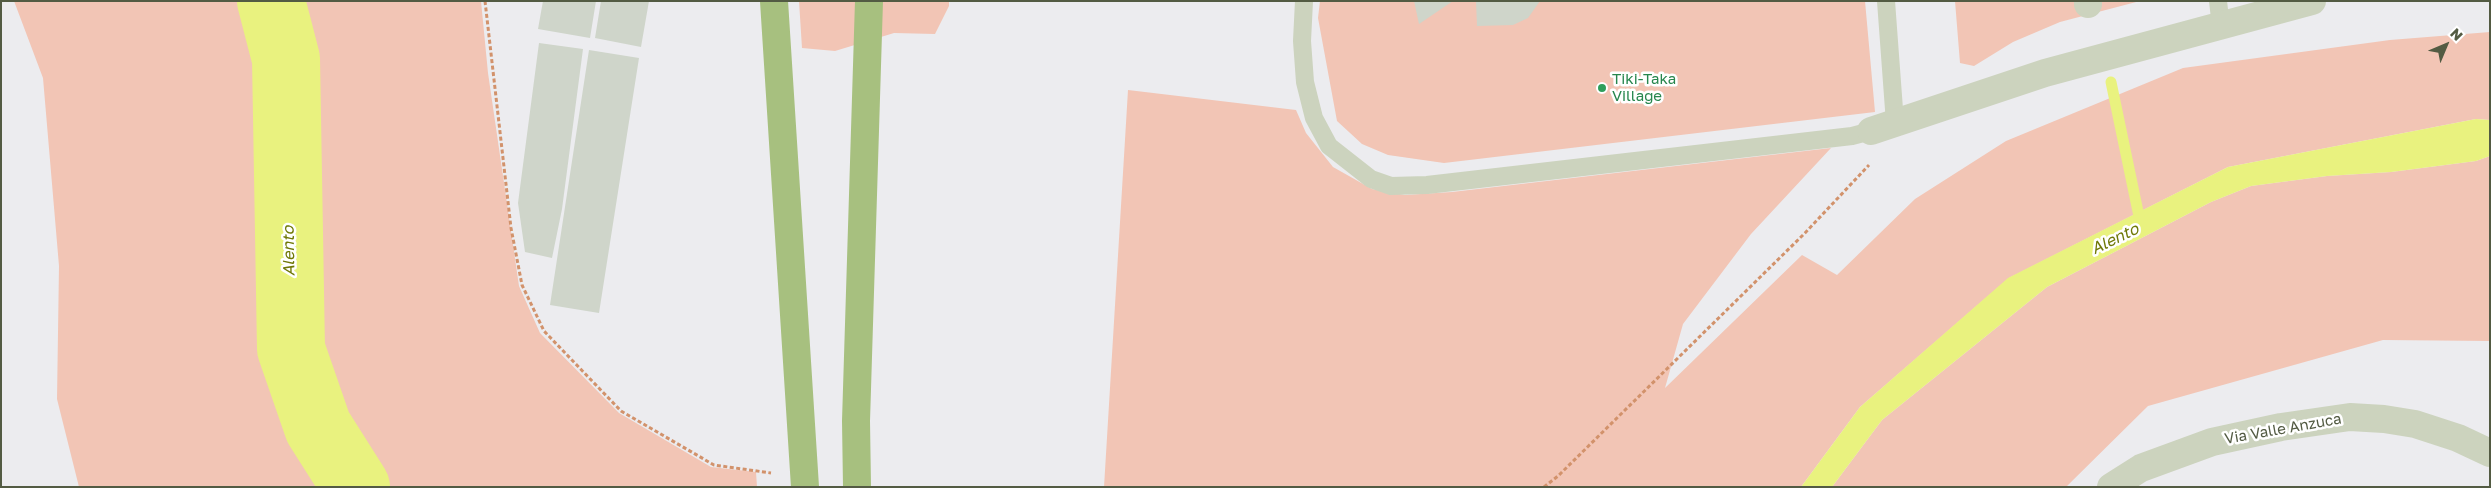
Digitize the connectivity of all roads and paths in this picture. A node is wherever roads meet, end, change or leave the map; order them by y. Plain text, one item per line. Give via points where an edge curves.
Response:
1 (485, 1) edge
2 (774, 1) edge
3 (1304, 1) edge
4 (1886, 1) edge
5 (2312, 1) edge
6 (869, 2) edge
7 (2220, 14) edge
8 (1883, 127) junction
9 (1870, 164) dead end
10 (2490, 453) edge
11 (758, 471) dead end
12 (805, 487) edge
13 (857, 487) edge
14 (1544, 487) edge
15 (2111, 487) edge

1 - 11 path via 510,228 522,286 544,331 621,411 714,465
2 - 12 highway
3 - 8 lane via 1305,82 1314,118 1329,146 1370,179 1391,186 1427,185 1852,136
4 - 8 lane
5 - 7 street
6 - 13 highway via 856,421
7 - 8 street
9 - 14 path via 1798,240
10 - 15 street, Via Valle Anzuca via 2415,424 2350,417 2281,426 2212,442 2141,468

